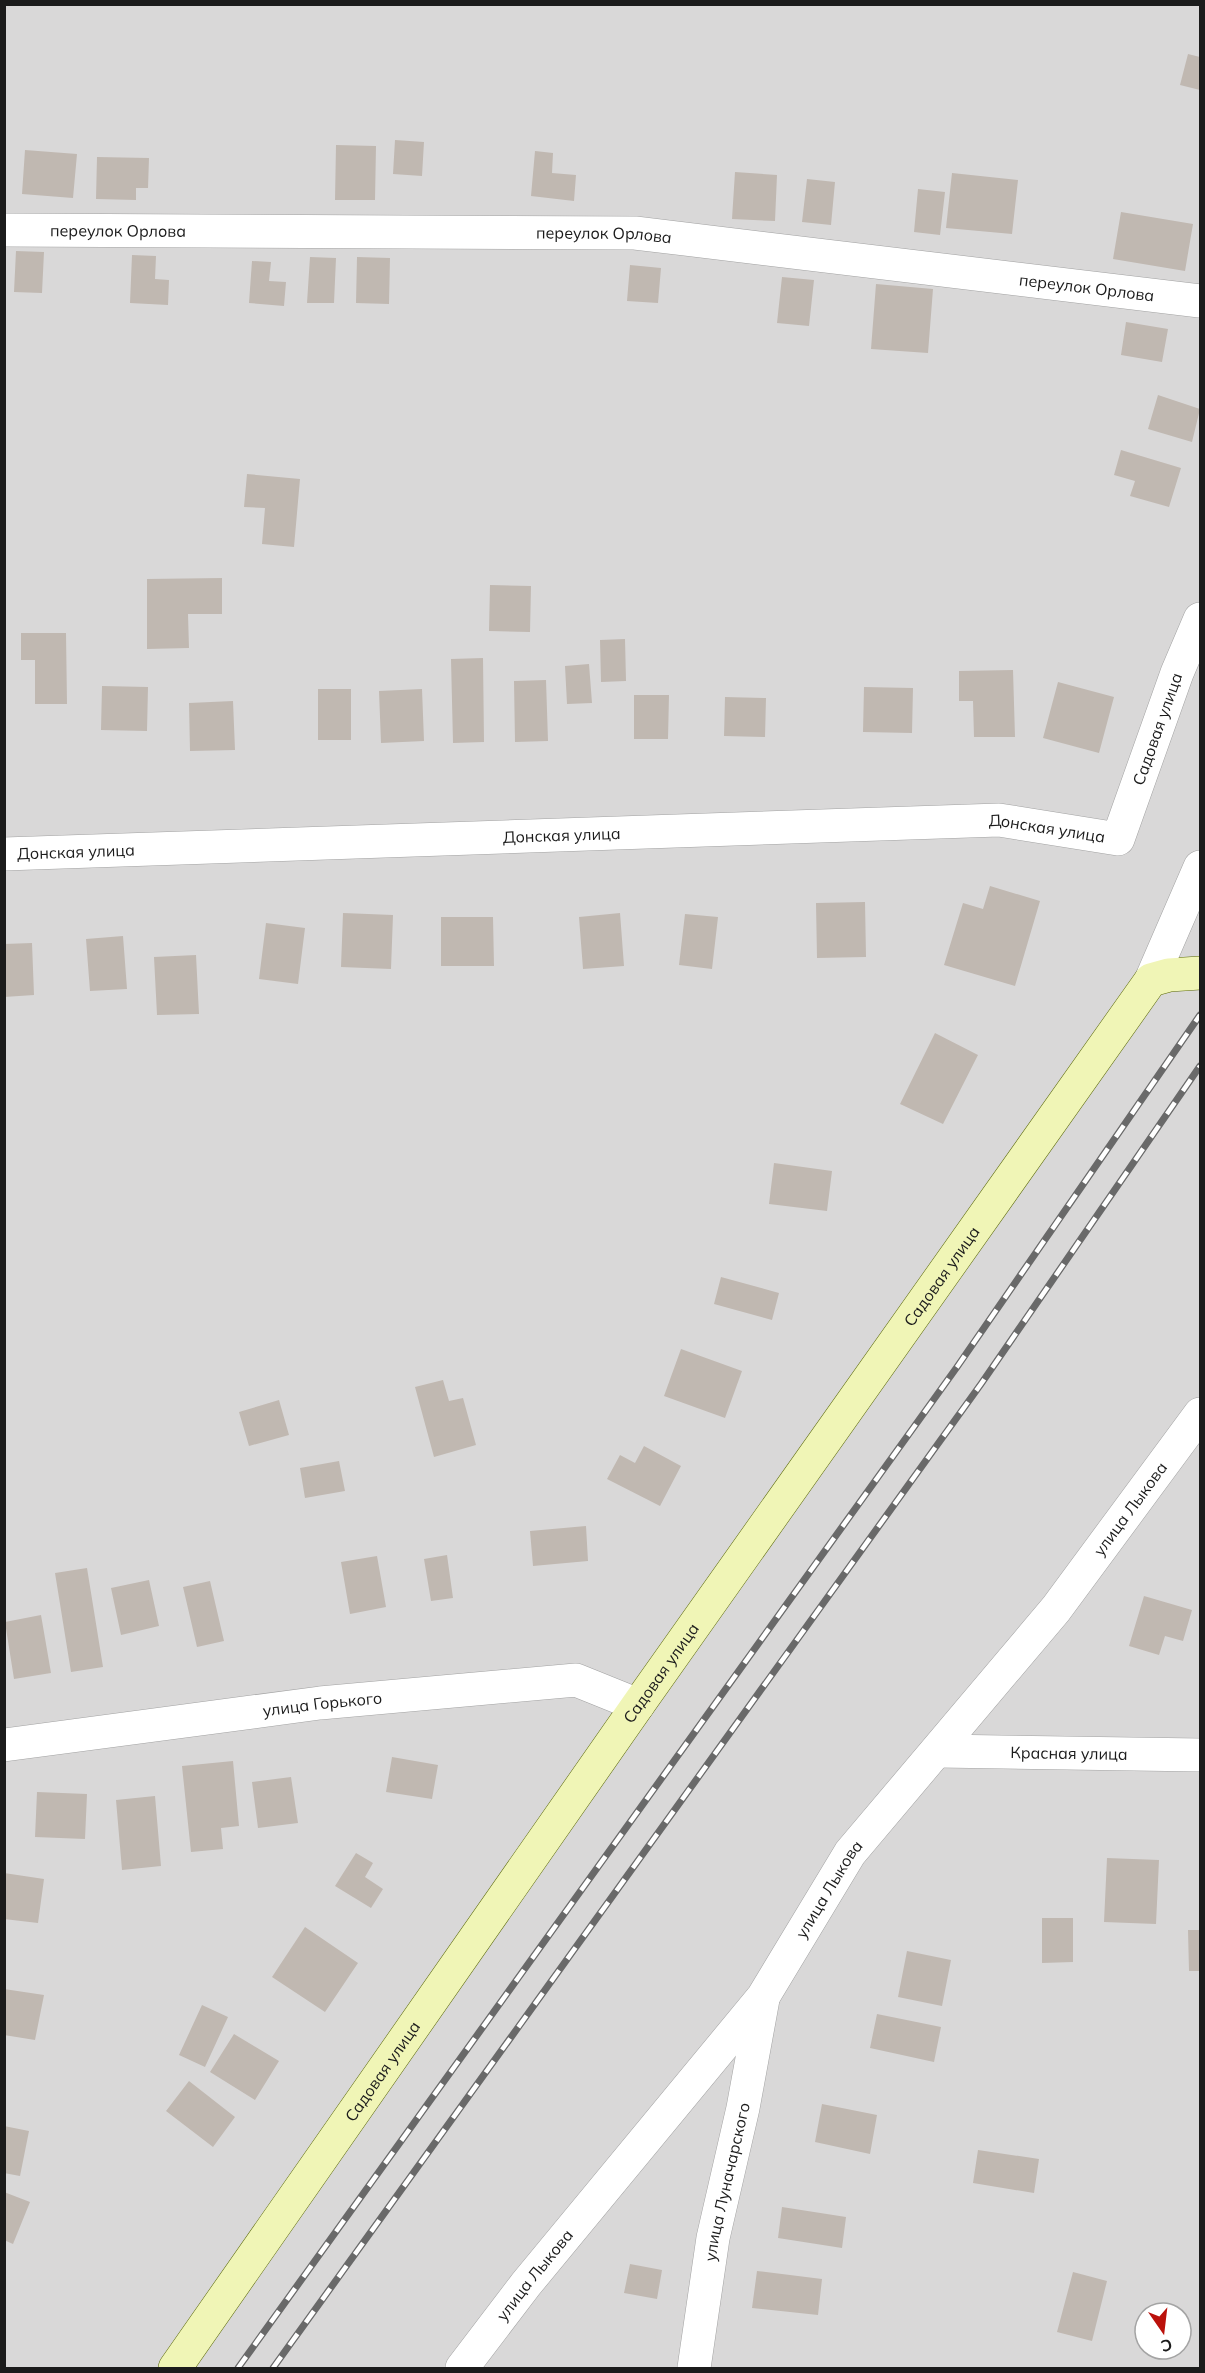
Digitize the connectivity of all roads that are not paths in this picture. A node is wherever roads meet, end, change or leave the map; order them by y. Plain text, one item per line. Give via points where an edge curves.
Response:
1 (4, 230) edge
2 (1200, 301) edge
3 (1200, 619) edge
4 (1118, 839) joint
5 (4, 854) edge
6 (1200, 867) edge
7 (1200, 973) edge
8 (1151, 980) junction
9 (1200, 1414) edge
10 (638, 1705) junction
11 (4, 1745) edge
12 (939, 1751) junction
13 (1200, 1755) edge
14 (763, 1998) junction
15 (175, 2368) edge
16 (462, 2368) edge
17 (694, 2368) edge

1 - 2 street, переулок Орлова via 635,233
3 - 4 street, Садовая улица
4 - 5 street, Донская улица via 999,820
6 - 8 street, Садовая улица
7 - 8 street
8 - 10 street, Садовая улица
9 - 12 street, улица Лыкова via 1056,1609
10 - 11 street, улица Горького via 576,1680 320,1703
10 - 15 street, Садовая улица
12 - 13 street, Красная улица
12 - 14 street, улица Лыкова via 850,1853
14 - 16 street, улица Лыкова via 526,2284
14 - 17 street, улица Луначарского via 713,2238

